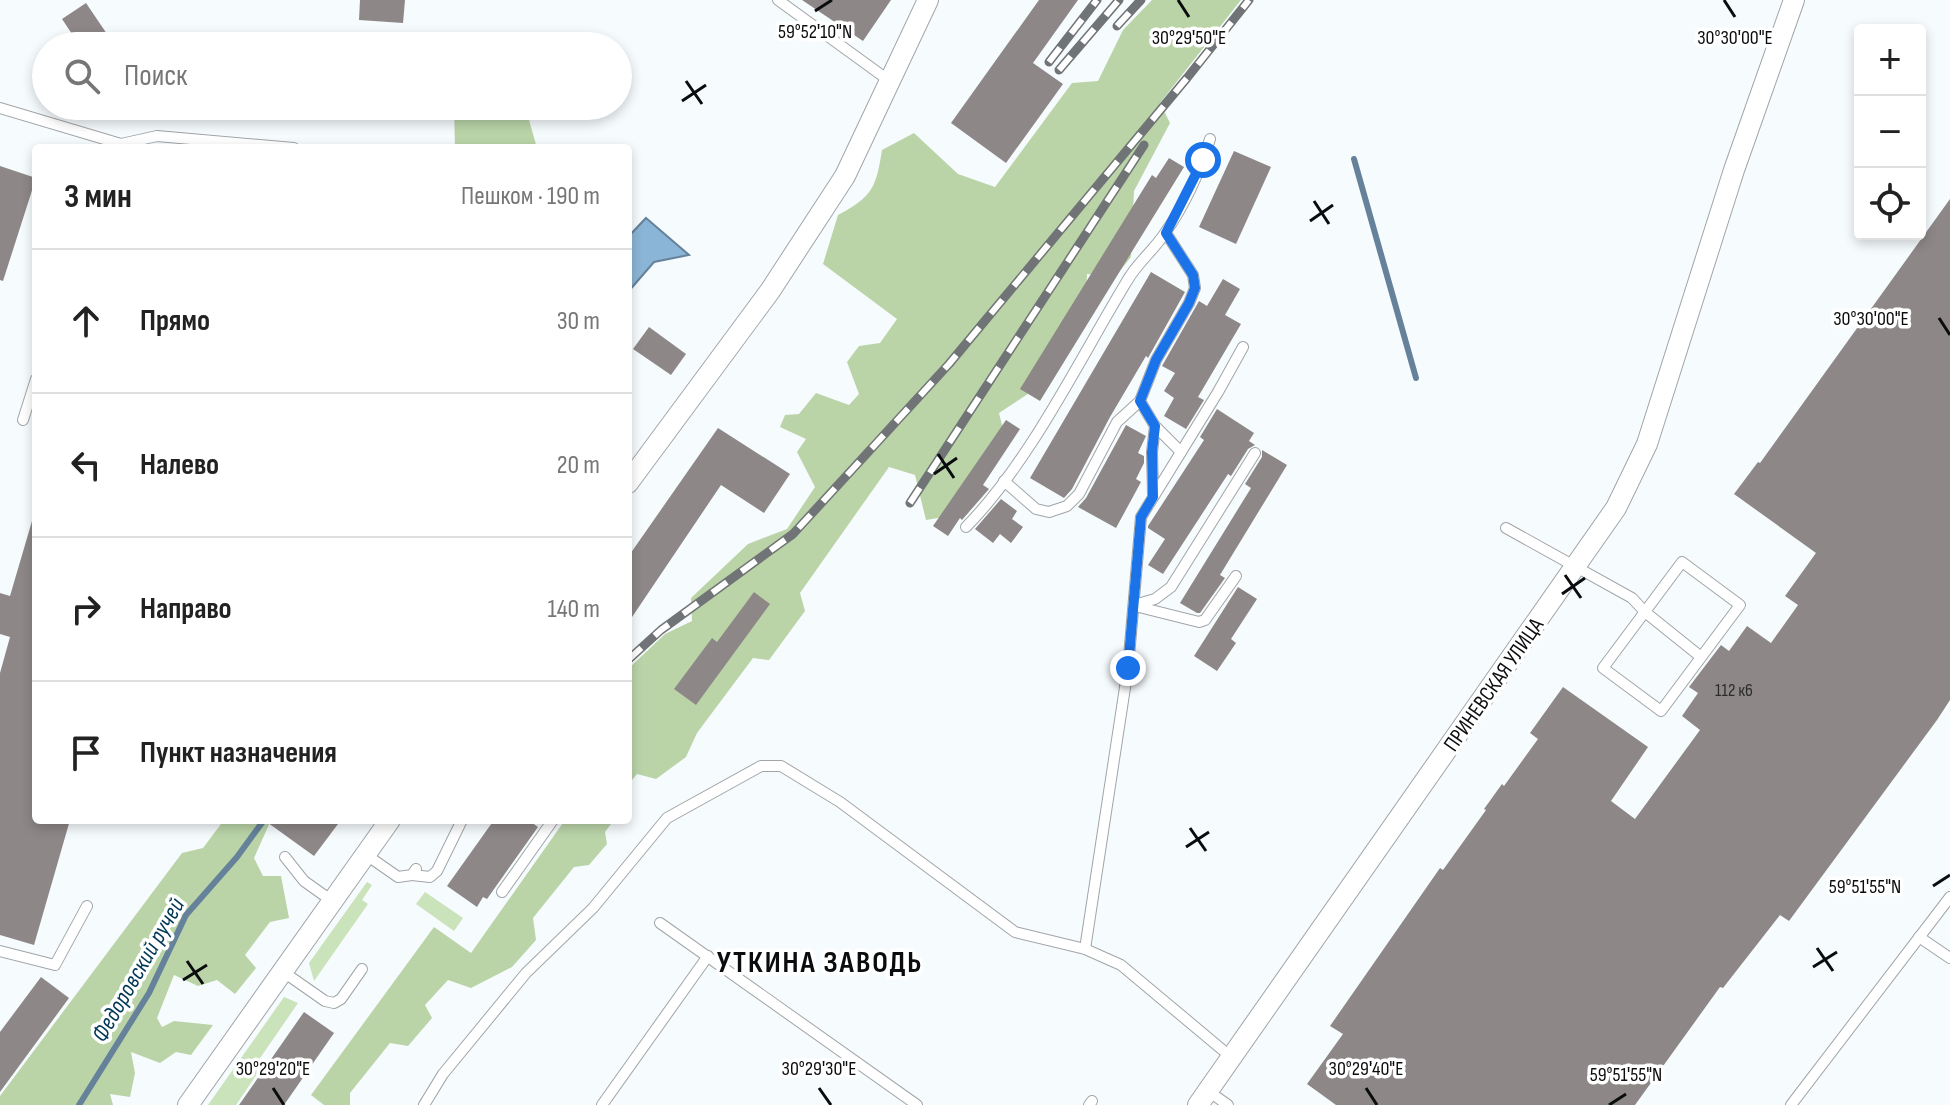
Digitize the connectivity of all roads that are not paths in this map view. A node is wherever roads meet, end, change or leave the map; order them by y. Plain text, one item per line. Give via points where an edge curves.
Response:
1 (778, 0) edge
2 (928, 0) edge
3 (1794, 0) edge
4 (891, 82) junction
5 (0, 108) edge
6 (32, 118) edge
7 (38, 120) edge
8 (1210, 139) dead end
9 (114, 144) edge
10 (127, 144) edge
11 (248, 144) edge
12 (1166, 233) junction
13 (1243, 347) dead end
14 (32, 392) edge
15 (1140, 401) junction
16 (23, 420) dead end
17 (1155, 426) junction
18 (1181, 452) junction
19 (1255, 453) dead end
20 (632, 478) edge
21 (1004, 481) junction
22 (1153, 497) junction
23 (966, 527) dead end
24 (1506, 528) dead end
25 (1577, 567) junction
26 (1236, 576) dead end
27 (1134, 605) junction
28 (1645, 612) junction
29 (1701, 657) junction
30 (387, 824) edge
31 (460, 824) edge
32 (550, 824) edge
33 (365, 854) junction
34 (285, 857) dead end
35 (502, 892) dead end
36 (1950, 897) edge
37 (332, 901) junction
38 (87, 906) dead end
39 (660, 923) dead end
40 (1919, 937) junction
41 (1085, 949) junction
42 (0, 951) edge
43 (708, 956) junction
44 (1950, 958) edge
45 (362, 969) dead end
46 (282, 971) junction
47 (1231, 1057) junction
48 (1203, 1098) edge
49 (188, 1105) edge
50 (424, 1105) edge
51 (602, 1105) edge
52 (917, 1105) edge
53 (1228, 1105) edge
54 (1791, 1105) edge

1 - 4 lane
2 - 4 street
3 - 25 street, ПРИНЕВСКАЯ УЛИЦА via 1647,444 1616,508
4 - 20 street via 845,176 770,291
5 - 6 lane
7 - 9 lane
8 - 12 lane
10 - 11 lane via 157,136
12 - 15 lane via 1193,275 1195,288
12 - 21 lane via 1129,276
13 - 18 lane
14 - 16 lane
15 - 17 lane
15 - 21 lane via 1117,422 1079,494 1067,506 1049,512 1036,509
17 - 18 lane
17 - 22 lane
18 - 22 lane
19 - 27 lane via 1171,587
21 - 23 lane
22 - 27 lane via 1141,517
24 - 25 lane
25 - 28 lane via 1632,598
25 - 47 street, ПРИНЕВСКАЯ УЛИЦА
26 - 27 lane via 1199,622
27 - 41 lane
28 - 29 lane
28 - 29 lane via 1682,562 1740,605
28 - 29 lane via 1603,668 1661,711
30 - 33 street
31 - 33 lane via 430,877 414,872 398,877
32 - 35 lane
33 - 37 street
34 - 37 lane via 304,881
36 - 40 lane
37 - 46 street
38 - 42 lane via 55,965
39 - 43 lane
40 - 44 lane
40 - 54 lane
41 - 47 lane via 1121,965
41 - 50 lane via 1015,932 840,802 781,766 761,766 667,818 593,908 526,973
43 - 51 lane
43 - 52 lane
45 - 46 lane via 334,1003
46 - 49 street
47 - 48 street, ПРИНЕВСКАЯ УЛИЦА
48 - 53 lane

